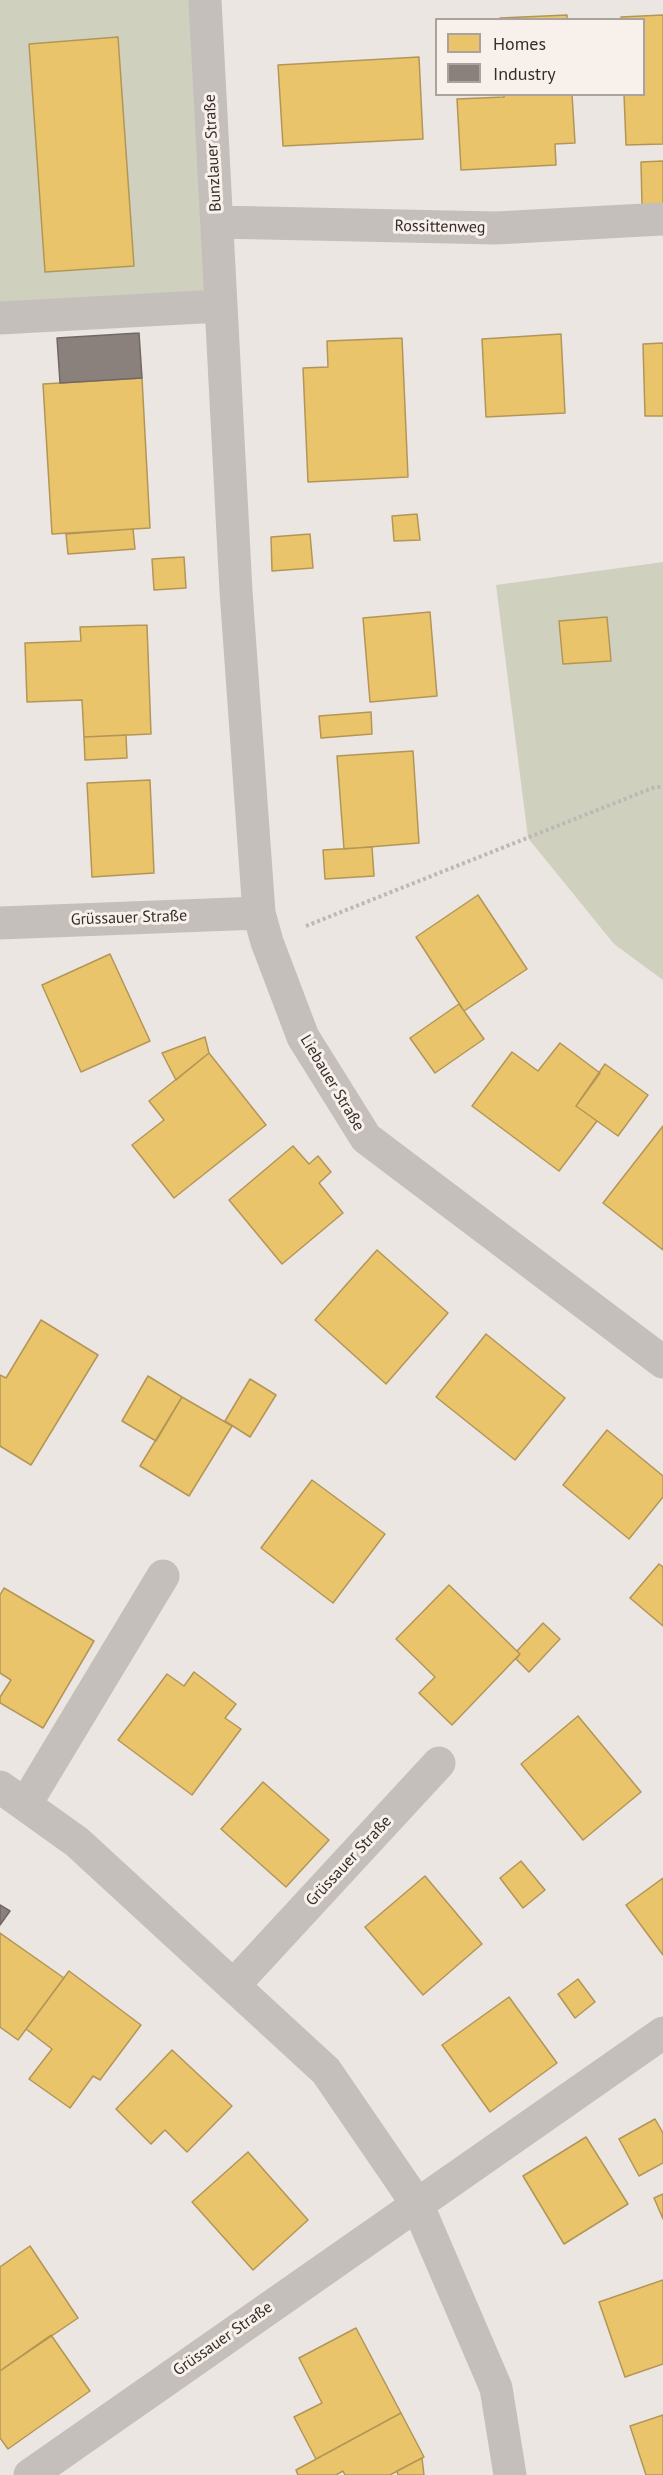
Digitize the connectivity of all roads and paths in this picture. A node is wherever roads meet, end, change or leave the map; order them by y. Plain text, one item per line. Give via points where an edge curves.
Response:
1 (205, 0) edge
2 (663, 219) edge
3 (217, 222) junction
4 (220, 306) junction
5 (0, 318) edge
6 (236, 591) joint
7 (663, 787) edge
8 (0, 923) edge
9 (263, 927) junction
10 (663, 1362) edge
11 (163, 1575) dead end
12 (440, 1763) dead end
13 (13, 1796) edge
14 (233, 1986) junction
15 (663, 2033) edge
16 (417, 2204) junction
17 (30, 2475) edge
18 (510, 2475) edge

1 - 3 street, Bunzlauer Straße
2 - 3 street, Rossittenweg via 496,228
3 - 4 street, Bunzlauer Straße
4 - 5 street
4 - 6 street, Bunzlauer Straße
6 - 9 street, Liebauer Straße
7 - 9 path
8 - 9 street, Grüssauer Straße
9 - 10 street, Liebauer Straße via 303,1037 366,1138
11 - 13 street
12 - 14 street, Grüssauer Straße
13 - 14 street via 77,1842
14 - 16 street via 326,2071
15 - 16 street, Grüssauer Straße
16 - 17 street, Grüssauer Straße
16 - 18 street via 496,2388

